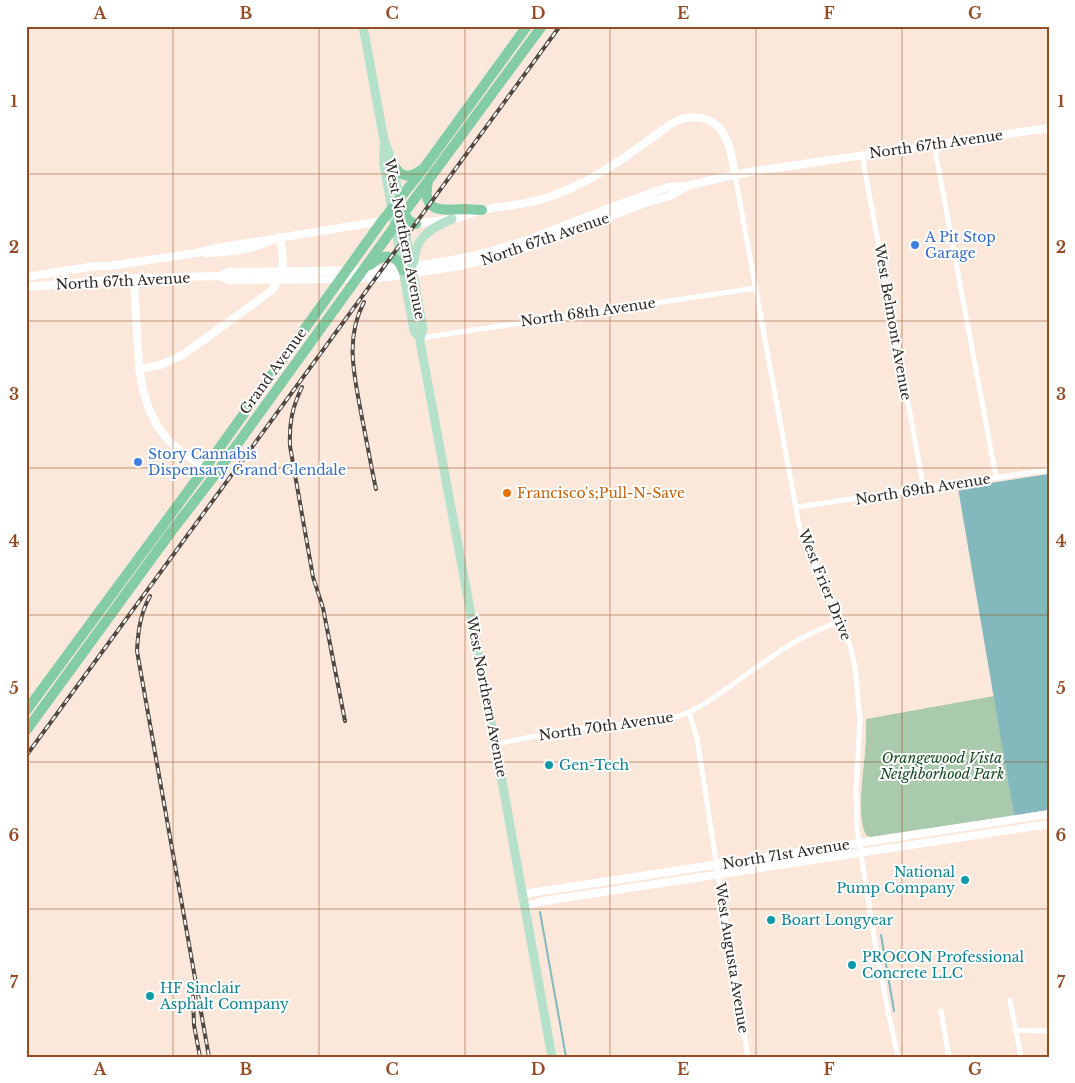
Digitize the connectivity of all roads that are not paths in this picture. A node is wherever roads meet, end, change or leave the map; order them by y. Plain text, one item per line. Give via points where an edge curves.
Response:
1 (363, 26) edge
2 (527, 26) edge
3 (542, 26) edge
4 (1049, 128) edge
5 (384, 140) junction
6 (934, 144) junction
7 (862, 155) junction
8 (393, 164) junction
9 (424, 168) junction
10 (735, 175) junction
11 (428, 182) junction
12 (406, 191) junction
13 (399, 200) junction
14 (392, 209) junction
15 (482, 210) junction
16 (452, 219) junction
17 (401, 220) junction
18 (382, 221) junction
19 (416, 224) joint
20 (279, 237) junction
21 (470, 260) junction
22 (403, 270) junction
23 (220, 276) junction
24 (26, 277) edge
25 (358, 277) junction
26 (134, 278) junction
27 (414, 282) junction
28 (26, 287) edge
29 (756, 288) junction
30 (420, 338) junction
31 (139, 369) junction
32 (205, 468) junction
33 (1049, 470) edge
34 (215, 475) junction
35 (996, 477) junction
36 (924, 488) junction
37 (797, 508) junction
38 (109, 598) junction
39 (118, 605) junction
40 (841, 621) junction
41 (26, 711) edge
42 (689, 712) junction
43 (26, 731) edge
44 (495, 744) junction
45 (1049, 814) edge
46 (1049, 824) edge
47 (935, 832) junction
48 (936, 841) junction
49 (859, 843) junction
50 (802, 852) junction
51 (860, 852) junction
52 (803, 861) junction
53 (716, 865) junction
54 (718, 874) junction
55 (523, 894) junction
56 (525, 906) junction
57 (1010, 1000) dead end
58 (941, 1011) dead end
59 (1016, 1030) junction
60 (1049, 1031) edge
61 (552, 1057) edge
62 (748, 1057) edge
63 (898, 1057) edge
64 (949, 1057) edge
65 (1020, 1057) edge

1 - 5 main road, West Northern Avenue
2 - 9 highway, Grand Avenue
3 - 11 highway, Grand Avenue
4 - 6 main road, North 67th Avenue
5 - 8 main road, West Northern Avenue
5 - 14 main road, West Northern Avenue via 384,165
6 - 7 main road, North 67th Avenue
6 - 35 street
7 - 10 main road, North 67th Avenue
7 - 36 street, West Belmont Avenue
8 - 9 highway via 404,175 418,173
8 - 13 main road, West Northern Avenue
9 - 12 highway, Grand Avenue
10 - 15 main road via 724,133 704,119 686,118 676,121 577,186 534,201
10 - 21 main road, North 67th Avenue via 668,187
10 - 29 street, West Frier Drive
11 - 15 highway via 427,198 437,208 446,211
11 - 17 highway, Grand Avenue
12 - 13 highway, Grand Avenue
12 - 17 highway
13 - 14 highway, Grand Avenue
13 - 17 main road, West Northern Avenue
14 - 17 main road, West Northern Avenue
14 - 18 highway, Grand Avenue
15 - 16 main road
16 - 19 main road
16 - 27 main road via 432,228 418,242 414,254
17 - 18 main road
17 - 19 highway
17 - 22 main road, West Northern Avenue
17 - 25 highway, Grand Avenue
17 - 27 main road, West Northern Avenue via 400,229 406,237
18 - 20 main road, North 67th Avenue
18 - 32 highway, Grand Avenue
20 - 24 main road, North 67th Avenue via 196,253
20 - 31 main road via 282,271 270,291 183,355 160,365
21 - 23 main road, North 67th Avenue via 375,270 228,272
21 - 23 main road, North 67th Avenue via 438,270 388,277 228,280
22 - 25 highway via 395,258 384,257
22 - 30 main road, West Northern Avenue via 414,330
23 - 26 main road, North 67th Avenue
25 - 34 highway, Grand Avenue
26 - 28 main road, North 67th Avenue
26 - 31 main road
27 - 30 main road, West Northern Avenue via 422,329
29 - 30 street, North 68th Avenue
29 - 37 street, West Frier Drive
30 - 44 main road, West Northern Avenue
31 - 32 main road via 146,403 160,430 177,448
32 - 34 main road
32 - 38 highway, Grand Avenue
33 - 35 street, North 69th Avenue
34 - 39 highway, Grand Avenue
35 - 36 street, North 69th Avenue
36 - 37 street, North 69th Avenue
37 - 40 street, West Frier Drive via 804,540
38 - 39 highway
38 - 41 highway, Grand Avenue
39 - 43 highway, Grand Avenue
40 - 42 street, North 70th Avenue via 798,640
40 - 49 street, West Frier Drive via 855,667 859,703 856,802
42 - 44 street, North 70th Avenue via 667,720 590,727
42 - 53 street, West Augusta Avenue via 697,739
44 - 55 main road, West Northern Avenue
45 - 47 main road, North 71st Avenue
46 - 48 main road, North 71st Avenue
47 - 48 main road
47 - 49 main road, North 71st Avenue
48 - 51 main road, North 71st Avenue
49 - 50 main road, North 71st Avenue
49 - 51 street, West Frier Drive
50 - 52 main road
50 - 53 main road, North 71st Avenue
51 - 52 main road, North 71st Avenue
51 - 63 street, West Frier Drive
52 - 54 main road, North 71st Avenue
53 - 54 street, West Augusta Avenue
53 - 55 main road, North 71st Avenue
54 - 56 main road, North 71st Avenue
54 - 62 street, West Augusta Avenue
55 - 56 main road, West Northern Avenue
56 - 61 main road, West Northern Avenue
57 - 59 street
58 - 64 street
59 - 60 street
59 - 65 street

